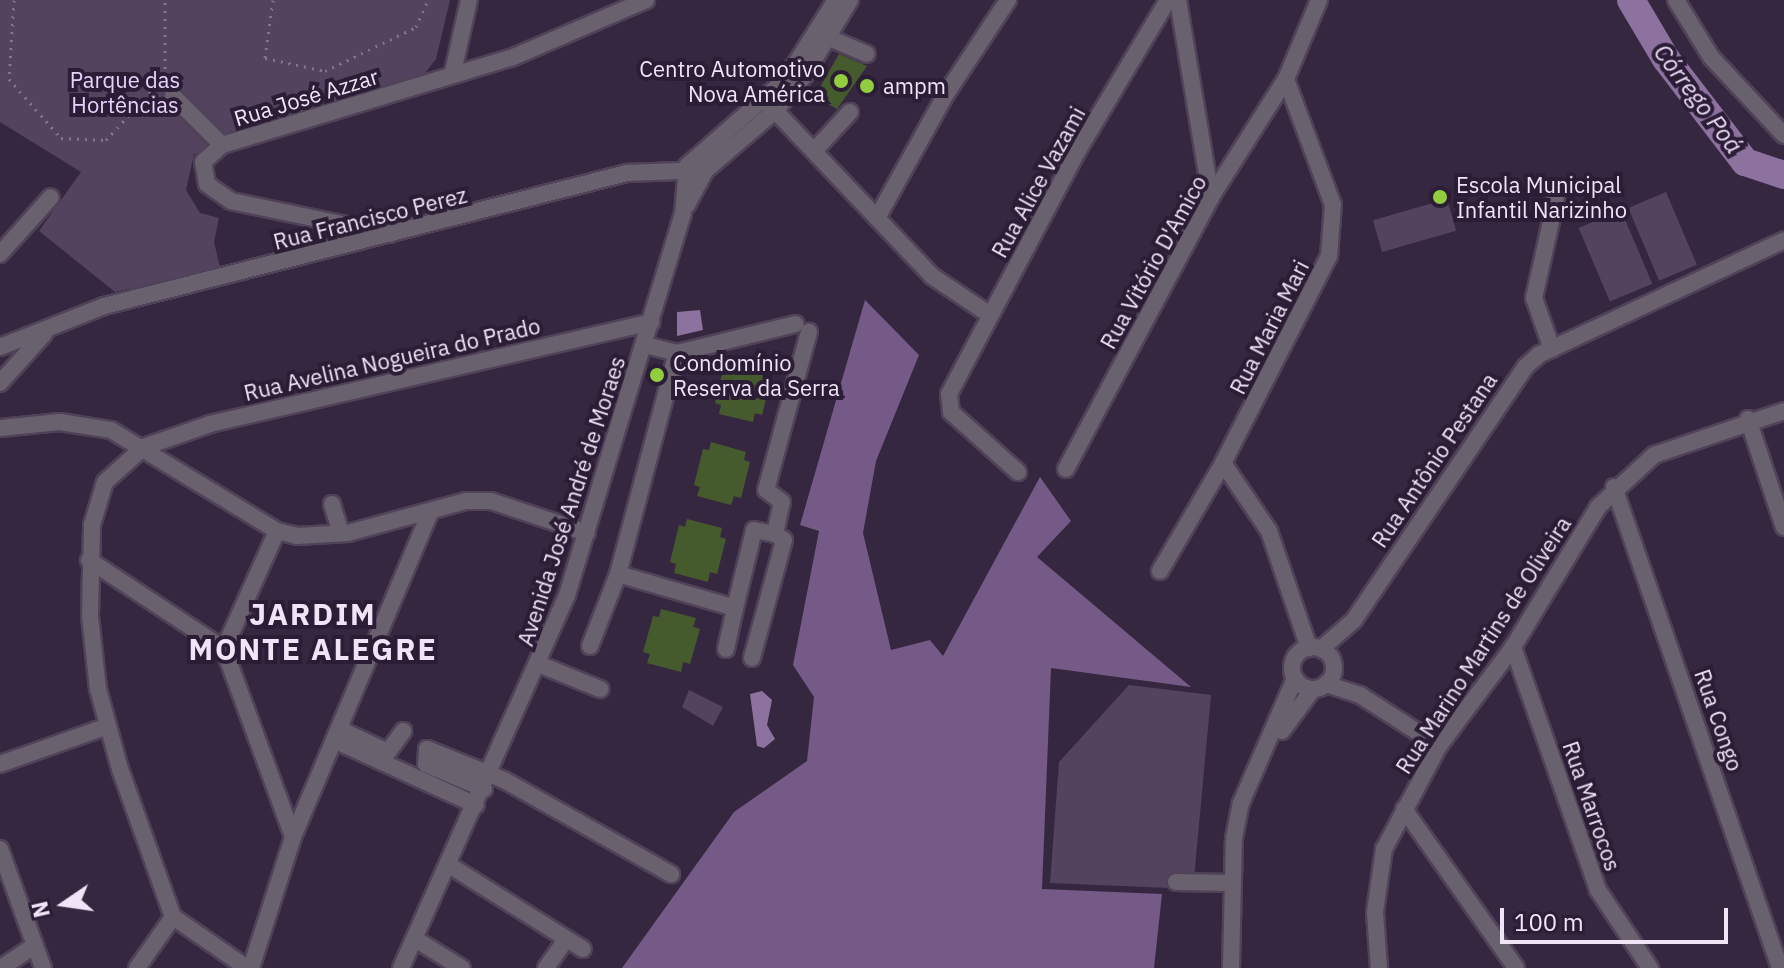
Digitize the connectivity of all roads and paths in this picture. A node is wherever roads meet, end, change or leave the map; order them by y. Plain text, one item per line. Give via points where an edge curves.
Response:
1 (14, 0) edge
2 (165, 0) edge
3 (273, 0) edge
4 (428, 0) edge
5 (469, 0) edge
6 (646, 0) edge
7 (836, 0) edge
8 (850, 0) edge
9 (1008, 0) edge
10 (1168, 0) edge
11 (1178, 0) edge
12 (1319, 0) edge
13 (1676, 0) edge
14 (827, 37) junction
15 (867, 54) dead end
16 (453, 72) junction
17 (1286, 79) junction
18 (173, 96) dead end
19 (770, 105) junction
20 (850, 112) dead end
21 (1784, 135) edge
22 (222, 145) junction
23 (814, 151) junction
24 (687, 166) junction
25 (706, 170) junction
26 (51, 197) dead end
27 (1211, 197) junction
28 (1556, 199) dead end
29 (683, 214) junction
30 (877, 218) junction
31 (396, 235) junction
32 (1782, 245) edge
33 (0, 254) edge
34 (990, 315) junction
35 (651, 322) junction
36 (47, 330) junction
37 (645, 345) junction
38 (0, 347) edge
39 (1552, 349) junction
40 (677, 353) junction
41 (0, 383) edge
42 (1784, 411) edge
43 (1748, 419) junction
44 (0, 428) edge
45 (144, 447) junction
46 (1223, 463) junction
47 (1066, 469) dead end
48 (1018, 472) dead end
49 (1614, 487) junction
50 (332, 504) dead end
51 (430, 512) junction
52 (1784, 527) edge
53 (277, 531) junction
54 (341, 533) junction
55 (587, 533) junction
56 (775, 534) junction
57 (89, 560) junction
58 (1160, 571) dead end
59 (618, 574) junction
60 (735, 608) junction
61 (590, 646) dead end
62 (1513, 647) junction
63 (224, 649) junction
64 (726, 649) dead end
65 (1319, 655) junction
66 (752, 658) dead end
67 (541, 665) junction
68 (1295, 678) junction
69 (1320, 686) junction
70 (600, 689) dead end
71 (1360, 695) junction
72 (108, 726) junction
73 (403, 731) dead end
74 (337, 735) junction
75 (1439, 746) junction
76 (1261, 762) junction
77 (0, 764) edge
78 (487, 781) junction
79 (476, 805) junction
80 (1404, 809) junction
81 (293, 837) junction
82 (0, 849) edge
83 (449, 865) junction
84 (671, 874) dead end
85 (1176, 882) dead end
86 (1230, 883) junction
87 (173, 917) junction
88 (415, 939) junction
89 (566, 939) junction
90 (32, 947) junction
91 (583, 949) dead end
92 (1, 968) edge
93 (43, 968) edge
94 (137, 968) edge
95 (249, 968) edge
96 (401, 968) edge
97 (462, 968) edge
98 (546, 968) edge
99 (1231, 968) edge
100 (1379, 968) edge
101 (1516, 968) edge
102 (1650, 968) edge
103 (1780, 968) edge

1 - 2 path via 9,79 61,138 106,140 165,76
3 - 4 path via 265,58 325,71 416,27
5 - 16 street
6 - 16 street, Rua José Azzar via 544,47
7 - 19 street, Avenida José André de Moraes
8 - 14 street, Avenida José André de Moraes
9 - 30 street via 946,94
10 - 34 street, Rua Alice Vazami
11 - 27 street
12 - 17 street
13 - 21 street via 1711,57
14 - 15 street
14 - 19 street, Avenida José André de Moraes
16 - 22 street, Rua José Azzar
17 - 27 street, Rua Vitório D'Amico
17 - 46 street, Rua Maria Mari via 1333,205 1334,232 1310,302
18 - 22 street
19 - 23 street
19 - 24 street, Avenida José André de Moraes
19 - 25 street, Avenida José André de Moraes
20 - 23 street
22 - 31 street, Rua José Azzar via 203,162 202,174 231,201
23 - 30 street
24 - 25 street, Rua Francisco Perez
24 - 29 street, Avenida José André de Moraes
24 - 31 street, Rua Francisco Perez via 627,173
25 - 29 street, Avenida José André de Moraes
26 - 33 street
27 - 47 street, Rua Vitório D'Amico
28 - 39 street via 1534,298
29 - 35 street, Avenida José André de Moraes
30 - 34 street via 932,276
31 - 36 street, Rua Francisco Perez via 104,306
32 - 39 street, Rua Antônio Pestana
34 - 48 street, Rua Alice Vazami via 952,388 951,412
35 - 37 street, Avenida José André de Moraes
35 - 45 street, Rua Avelina Nogueira do Prado via 291,402
36 - 38 street, Rua Francisco Perez
36 - 41 street, Rua Francisco Perez
37 - 40 street
37 - 55 street, Avenida José André de Moraes
39 - 65 street, Rua Antônio Pestana via 1525,367 1496,403 1354,620
40 - 56 street via 802,328 766,490 782,502
40 - 59 street
42 - 43 street, Rua Marino Martins de Oliveira
43 - 49 street, Rua Marino Martins de Oliveira via 1654,455
43 - 52 street
44 - 45 street via 83,423
45 - 53 street
45 - 57 street via 105,482
46 - 58 street, Rua Maria Mari
46 - 65 street via 1269,531 1295,616
49 - 62 street, Rua Marino Martins de Oliveira
49 - 103 street, Rua Congo
50 - 54 street
51 - 54 street
51 - 55 street via 491,501
51 - 74 street
53 - 54 street
53 - 63 street
55 - 67 street, Avenida José André de Moraes
56 - 60 street via 754,530
56 - 66 street via 784,540
57 - 63 street
57 - 72 street via 93,652
59 - 60 street
59 - 61 street
60 - 64 street
62 - 75 street, Rua Marino Martins de Oliveira
62 - 102 street, Rua Marrocos via 1598,890
63 - 81 street
65 - 68 street
65 - 69 street, Rua Antônio Pestana
65 - 71 street
67 - 70 street
67 - 78 street, Avenida José André de Moraes
68 - 69 street
68 - 76 street
69 - 71 street
69 - 76 street
71 - 75 street
72 - 77 street
72 - 87 street
73 - 74 street via 388,752
74 - 79 street
74 - 81 street
75 - 80 street, Rua Marino Martins de Oliveira
76 - 86 street via 1241,803
78 - 79 street, Avenida José André de Moraes
78 - 84 street
79 - 83 street, Avenida José André de Moraes
80 - 100 street, Rua Marino Martins de Oliveira via 1377,875
80 - 101 street
81 - 95 street
82 - 90 street
83 - 88 street, Avenida José André de Moraes
83 - 89 street
85 - 86 street
86 - 99 street
87 - 94 street
87 - 95 street
88 - 96 street, Avenida José André de Moraes
88 - 97 street
89 - 91 street
89 - 98 street
90 - 92 street
90 - 93 street

